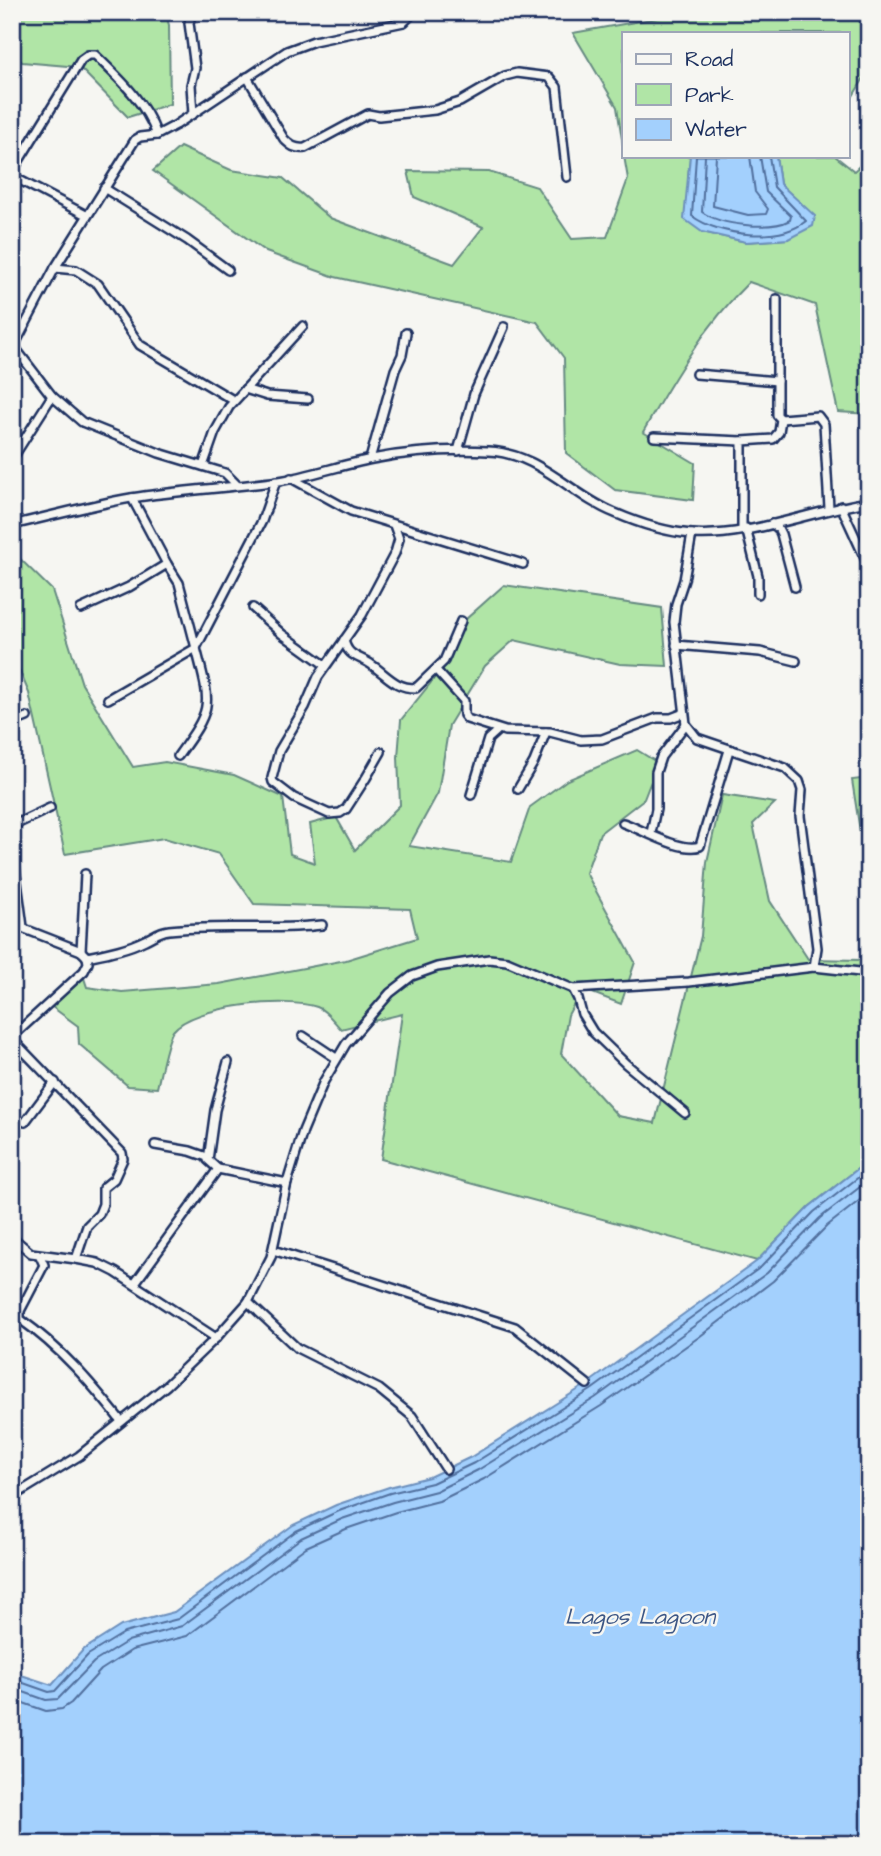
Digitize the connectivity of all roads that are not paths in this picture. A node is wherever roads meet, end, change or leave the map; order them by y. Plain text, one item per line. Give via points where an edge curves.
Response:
1 (414, 12) edge
2 (189, 14) edge
3 (247, 77) junction
4 (193, 114) junction
5 (157, 135) junction
6 (12, 174) edge
7 (567, 177) dead end
8 (104, 188) junction
9 (86, 215) junction
10 (55, 268) junction
11 (228, 270) dead end
12 (777, 299) dead end
13 (303, 326) dead end
14 (504, 327) dead end
15 (406, 333) dead end
16 (13, 345) edge
17 (696, 374) dead end
18 (777, 381) junction
19 (245, 389) junction
20 (52, 396) junction
21 (308, 399) dead end
22 (233, 400) junction
23 (781, 419) junction
24 (654, 437) dead end
25 (742, 441) junction
26 (458, 451) junction
27 (12, 459) edge
28 (370, 459) junction
29 (203, 466) junction
30 (291, 478) junction
31 (276, 481) junction
32 (237, 485) junction
33 (132, 498) junction
34 (869, 502) edge
35 (841, 506) junction
36 (829, 508) junction
37 (772, 524) junction
38 (12, 525) edge
39 (394, 525) junction
40 (744, 529) junction
41 (692, 534) junction
42 (167, 564) junction
43 (523, 564) dead end
44 (869, 567) edge
45 (795, 587) dead end
46 (758, 594) dead end
47 (253, 608) dead end
48 (81, 609) dead end
49 (461, 621) dead end
50 (344, 640) junction
51 (676, 645) junction
52 (196, 648) junction
53 (796, 660) dead end
54 (325, 665) junction
55 (436, 670) junction
56 (108, 699) dead end
57 (684, 713) junction
58 (27, 717) dead end
59 (12, 723) edge
60 (686, 724) junction
61 (498, 730) junction
62 (546, 732) junction
63 (729, 750) junction
64 (381, 752) dead end
65 (178, 755) dead end
66 (517, 789) dead end
67 (471, 794) dead end
68 (50, 808) dead end
69 (623, 823) dead end
70 (12, 826) edge
71 (651, 833) junction
72 (12, 844) edge
73 (85, 874) dead end
74 (12, 924) edge
75 (322, 925) dead end
76 (23, 927) junction
77 (84, 954) junction
78 (814, 967) junction
79 (869, 972) edge
80 (573, 989) junction
81 (303, 1036) dead end
82 (12, 1038) edge
83 (336, 1058) junction
84 (228, 1062) dead end
85 (55, 1082) junction
86 (685, 1113) dead end
87 (25, 1122) dead end
88 (155, 1145) dead end
89 (207, 1157) junction
90 (218, 1169) junction
91 (287, 1184) junction
92 (12, 1237) edge
93 (272, 1250) junction
94 (40, 1256) junction
95 (76, 1259) junction
96 (135, 1283) junction
97 (248, 1302) junction
98 (216, 1338) junction
99 (587, 1384) dead end
100 (121, 1422) junction
101 (446, 1469) dead end
102 (12, 1497) edge

1 - 3 street via 404,22 287,51
2 - 4 street via 195,68
3 - 4 street
3 - 7 street via 284,139 299,149 368,114 435,110 517,73 549,77 557,87
4 - 5 street
5 - 6 street via 135,95 96,55 88,55
5 - 8 street via 135,140
6 - 9 street
8 - 9 street
8 - 11 street
9 - 10 street
10 - 16 street
10 - 22 street via 76,270 98,284 140,345
12 - 18 street
13 - 19 street
14 - 26 street via 474,394
15 - 28 street
16 - 20 street
17 - 18 street
18 - 23 street via 777,415
19 - 21 street
19 - 22 street
20 - 27 street
20 - 29 street via 82,422
22 - 29 street
23 - 25 street via 773,439
23 - 36 street via 822,419
24 - 25 street
25 - 40 street
26 - 28 street
26 - 41 street via 518,456 614,513
28 - 30 street
29 - 32 street via 227,474
30 - 31 street
30 - 39 street via 351,511
31 - 32 street
31 - 52 street via 262,521
32 - 33 street
33 - 38 street
33 - 42 street
34 - 35 street
35 - 36 street
35 - 44 street
36 - 37 street
37 - 40 street
37 - 45 street via 781,534
39 - 43 street
39 - 50 street via 399,539 395,553
40 - 41 street
40 - 46 street via 758,576
41 - 51 street via 676,604
42 - 48 street
42 - 52 street via 179,583
47 - 54 street
49 - 55 street via 447,657
50 - 54 street
50 - 55 street via 349,652 399,686 416,688
51 - 53 street
51 - 57 street
52 - 56 street
52 - 65 street via 208,705
54 - 64 street via 279,751 271,773 273,782 293,799 330,814 340,813
55 - 61 street via 464,701 467,719
57 - 60 street
57 - 62 street via 602,739 580,740
58 - 59 street
60 - 63 street via 697,738
60 - 71 street via 661,757 656,772
61 - 62 street
61 - 67 street via 488,740
62 - 66 street
63 - 71 street via 700,846 686,848
63 - 78 street via 785,768 799,781 817,948
68 - 70 street
69 - 71 street
72 - 76 street
73 - 77 street
74 - 76 street
75 - 77 street via 167,930 127,947
76 - 77 street
77 - 82 street via 88,963 84,971
78 - 79 street
78 - 80 street via 689,982
80 - 83 street via 508,961 469,961 423,970 390,993
80 - 86 street via 593,1032
81 - 83 street
82 - 85 street
83 - 91 street via 303,1132
84 - 89 street
85 - 87 street
85 - 95 street via 123,1159 114,1179 103,1188 100,1214 87,1226
88 - 89 street
89 - 90 street
90 - 91 street
90 - 96 street
91 - 93 street
92 - 94 street
93 - 97 street
93 - 99 street via 515,1327
94 - 95 street
94 - 100 street via 44,1265 19,1316 88,1380
95 - 96 street
96 - 98 street
97 - 98 street
97 - 101 street via 297,1348 379,1389 412,1416
98 - 100 street
100 - 102 street via 79,1456

